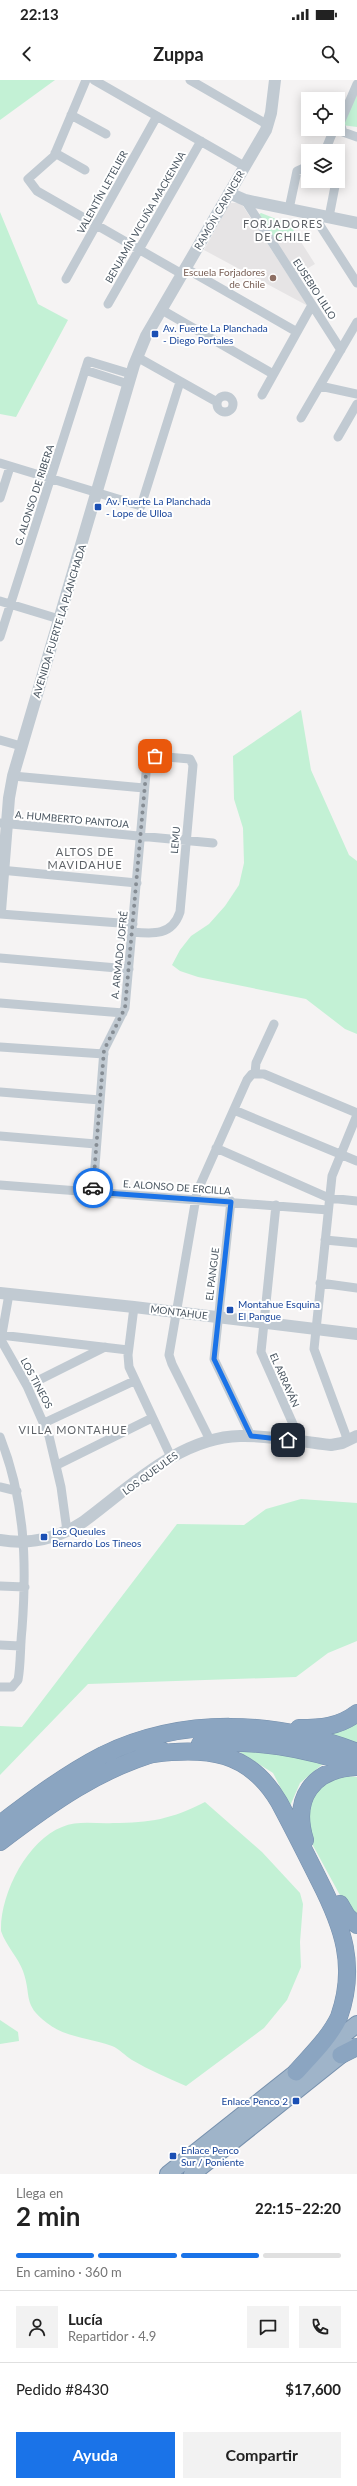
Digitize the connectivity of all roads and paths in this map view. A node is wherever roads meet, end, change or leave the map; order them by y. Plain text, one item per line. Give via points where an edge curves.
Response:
1 (86, 80) edge
2 (94, 80) edge
3 (190, 80) edge
4 (275, 80) edge
5 (357, 84) edge
6 (345, 109) edge
7 (71, 115) junction
8 (157, 116) junction
9 (268, 125) junction
10 (345, 133) edge
11 (106, 134) dead end
12 (357, 137) edge
13 (201, 141) junction
14 (55, 153) junction
15 (244, 166) junction
16 (301, 169) edge
17 (85, 170) dead end
18 (334, 188) edge
19 (230, 192) junction
20 (246, 200) junction
21 (289, 209) junction
22 (312, 214) junction
23 (328, 217) junction
24 (357, 223) edge
25 (96, 225) junction
26 (139, 249) junction
27 (184, 271) junction
28 (66, 279) dead end
29 (357, 283) edge
30 (108, 304) dead end
31 (312, 305) junction
32 (162, 310) junction
33 (357, 322) edge
34 (297, 332) junction
35 (146, 336) joint
36 (341, 350) junction
37 (137, 357) junction
38 (85, 370) junction
39 (273, 374) junction
40 (130, 379) junction
41 (180, 382) junction
42 (320, 386) junction
43 (262, 394) dead end
44 (357, 394) edge
45 (217, 402) dead end
46 (357, 404) edge
47 (301, 418) dead end
48 (338, 437) dead end
49 (0, 464) edge
50 (10, 466) junction
51 (50, 480) junction
52 (96, 493) junction
53 (0, 498) edge
54 (0, 601) edge
55 (10, 604) junction
56 (60, 619) junction
57 (0, 637) edge
58 (0, 740) edge
59 (21, 746) junction
60 (147, 762) joint
61 (13, 776) junction
62 (144, 788) junction
63 (4, 824) edge
64 (140, 836) junction
65 (186, 840) junction
66 (213, 843) dead end
67 (2, 870) edge
68 (137, 882) junction
69 (0, 912) edge
70 (133, 928) junction
71 (0, 958) edge
72 (129, 969) junction
73 (0, 1003) edge
74 (123, 1013) junction
75 (274, 1024) dead end
76 (0, 1047) edge
77 (104, 1054) junction
78 (255, 1073) junction
79 (0, 1092) edge
80 (100, 1100) junction
81 (234, 1110) junction
82 (357, 1114) edge
83 (0, 1136) edge
84 (96, 1144) junction
85 (216, 1148) junction
86 (340, 1154) junction
87 (357, 1161) edge
88 (0, 1185) edge
89 (92, 1192) junction
90 (329, 1198) junction
91 (196, 1199) junction
92 (357, 1201) edge
93 (231, 1202) junction
94 (276, 1205) junction
95 (328, 1210) junction
96 (325, 1240) junction
97 (357, 1243) edge
98 (320, 1283) junction
99 (357, 1288) edge
100 (4, 1294) edge
101 (134, 1307) junction
102 (177, 1312) junction
103 (218, 1317) junction
104 (263, 1322) junction
105 (315, 1329) junction
106 (357, 1334) edge
107 (0, 1335) edge
108 (105, 1347) junction
109 (128, 1350) junction
110 (134, 1381) junction
111 (27, 1386) junction
112 (152, 1418) junction
113 (44, 1423) junction
114 (251, 1436) junction
115 (0, 1437) edge
116 (353, 1439) edge
117 (210, 1440) junction
118 (301, 1442) junction
119 (171, 1457) junction
120 (57, 1465) junction
121 (0, 1488) edge
122 (17, 1491) junction
123 (67, 1531) junction
124 (0, 1540) edge
125 (24, 1543) junction
126 (0, 1586) edge
127 (25, 1587) junction
128 (0, 1645) edge
129 (20, 1646) junction
130 (0, 1688) edge
131 (357, 1713) edge
132 (269, 1728) junction
133 (357, 1752) edge
134 (153, 1754) junction
135 (357, 1766) edge
136 (0, 1824) edge
137 (0, 1842) edge
138 (357, 1925) edge
139 (357, 2024) edge
140 (357, 2042) edge
141 (357, 2047) edge
142 (341, 2055) junction
143 (296, 2072) junction
144 (168, 2174) edge
145 (192, 2174) edge

1 - 7 street
2 - 8 street
3 - 9 street
4 - 9 street
5 - 6 street
7 - 11 street
7 - 14 street
8 - 13 street
8 - 25 street, VALENTÍN LETELIER
9 - 15 street, RAMÓN CARNICER
10 - 12 street
13 - 15 street
13 - 26 street, BENJAMÍN VICUÑA MACKENNA
14 - 17 street
14 - 25 street via 49,162 28,180 34,188
15 - 19 street, RAMÓN CARNICER
16 - 21 street via 297,171
18 - 23 street
19 - 20 street
19 - 27 street, RAMÓN CARNICER
20 - 21 street
20 - 31 street, EUSEBIO LILLO
21 - 22 street
22 - 23 street
22 - 29 street
23 - 24 street
25 - 26 street
25 - 28 street, VALENTÍN LETELIER
26 - 27 street
26 - 30 street, BENJAMÍN VICUÑA MACKENNA
27 - 32 street, RAMÓN CARNICER
27 - 34 street
31 - 34 street
31 - 36 street, EUSEBIO LILLO
32 - 35 street, RAMÓN CARNICER
32 - 39 street
33 - 36 street
34 - 39 street
35 - 37 street, AVENIDA FUERTE LA PLANCHADA
36 - 42 street
37 - 40 street, AVENIDA FUERTE LA PLANCHADA
37 - 41 street
38 - 40 street
38 - 40 street, G. ALONSO DE RIBERA via 88,361
38 - 51 street, G. ALONSO DE RIBERA
39 - 43 street
40 - 52 street, AVENIDA FUERTE LA PLANCHADA
41 - 45 street
41 - 52 street via 141,506
42 - 44 street
42 - 47 street
46 - 48 street
49 - 50 street
50 - 51 street
50 - 53 street
51 - 52 street
51 - 55 street, G. ALONSO DE RIBERA
52 - 56 street, AVENIDA FUERTE LA PLANCHADA
54 - 55 street
55 - 56 street
55 - 57 street, G. ALONSO DE RIBERA
56 - 59 street, AVENIDA FUERTE LA PLANCHADA
58 - 59 street
59 - 61 street, AVENIDA FUERTE LA PLANCHADA
60 - 62 street, A. ARMADO JOFRÉ
60 - 65 street, LEMU via 155,756 193,762
61 - 62 street
61 - 63 street, AVENIDA FUERTE LA PLANCHADA
62 - 64 street, A. ARMADO JOFRÉ
63 - 64 street, A. HUMBERTO PANTOJA
63 - 67 street, AVENIDA FUERTE LA PLANCHADA
64 - 65 street, A. HUMBERTO PANTOJA
64 - 68 street, A. ARMADO JOFRÉ
65 - 66 street, A. HUMBERTO PANTOJA
65 - 70 street, LEMU via 179,916 173,924 158,934
67 - 68 street
67 - 69 street, AVENIDA FUERTE LA PLANCHADA
68 - 70 street, A. ARMADO JOFRÉ
69 - 70 street, LEMU
70 - 72 street, A. ARMADO JOFRÉ
71 - 72 street
72 - 74 street, A. ARMADO JOFRÉ
73 - 74 street
74 - 77 street, A. ARMADO JOFRÉ via 107,1040
75 - 78 street via 256,1063
76 - 77 street
77 - 80 street, A. ARMADO JOFRÉ
78 - 81 street via 247,1080
78 - 82 street via 264,1074
79 - 80 street
80 - 84 street, A. ARMADO JOFRÉ
81 - 85 street
81 - 86 street
82 - 86 street
83 - 84 street
84 - 89 street, A. ARMADO JOFRÉ
85 - 90 street
85 - 91 street via 199,1185
86 - 87 street
86 - 90 street via 332,1176
88 - 89 street, E. ALONSO DE ERCILLA
89 - 91 street, E. ALONSO DE ERCILLA
90 - 92 street
90 - 95 street
91 - 93 street, E. ALONSO DE ERCILLA
91 - 102 street
93 - 94 street, E. ALONSO DE ERCILLA
93 - 103 street, EL PANGUE
94 - 95 street, E. ALONSO DE ERCILLA
94 - 104 street, EL ARRAYÁN
95 - 96 street
96 - 97 street
96 - 98 street
98 - 99 street
98 - 105 street
100 - 101 street, MONTAHUE
100 - 107 street
101 - 102 street, MONTAHUE
101 - 109 street
102 - 103 street, MONTAHUE
102 - 117 street via 170,1361
103 - 104 street, MONTAHUE
103 - 114 street, EL PANGUE via 215,1363
104 - 105 street, MONTAHUE
104 - 118 street, EL ARRAYÁN via 262,1356
105 - 106 street, MONTAHUE
105 - 116 street via 315,1353
107 - 108 street
107 - 111 street, LOS TINEOS
108 - 109 street
108 - 111 street
109 - 110 street via 129,1367
110 - 112 street
110 - 113 street
111 - 113 street, LOS TINEOS
112 - 119 street
112 - 120 street
113 - 120 street, LOS TINEOS
114 - 117 street, LOS QUEULES
114 - 118 street, LOS QUEULES
115 - 122 street
116 - 118 street, LOS QUEULES via 331,1445
117 - 119 street, LOS QUEULES
119 - 123 street, LOS QUEULES
120 - 123 street, LOS TINEOS
121 - 122 street
122 - 125 street
123 - 125 street, LOS QUEULES via 46,1539
124 - 125 street, LOS QUEULES
125 - 127 street
126 - 127 street
127 - 129 street
128 - 129 street
129 - 130 street via 18,1678 14,1685
131 - 132 highway via 327,1727
132 - 133 highway via 307,1736
132 - 136 highway via 226,1726 193,1729 134,1743 72,1772
134 - 135 highway via 195,1744 249,1742 299,1749
134 - 137 highway via 113,1769 80,1786
134 - 143 highway via 189,1751 214,1753 240,1761 258,1774 279,1802 344,1931 352,1969 346,2003 329,2033
135 - 138 highway via 335,1770 313,1783 303,1800 301,1819 309,1848 343,1910
139 - 143 highway
140 - 142 highway
141 - 142 highway
142 - 145 highway
143 - 144 highway

